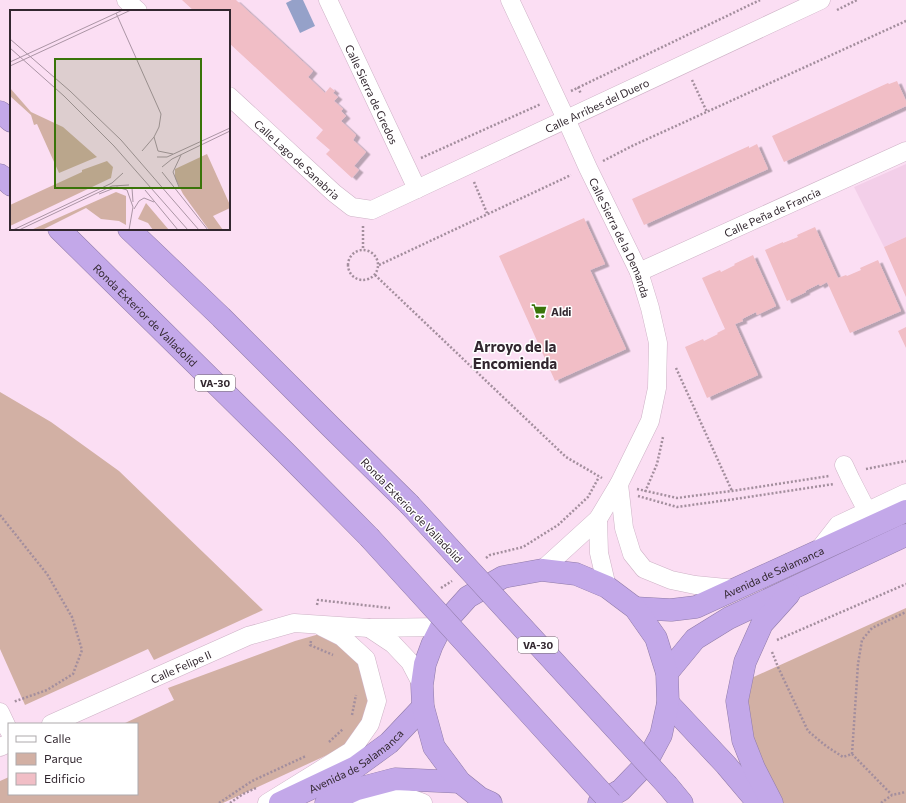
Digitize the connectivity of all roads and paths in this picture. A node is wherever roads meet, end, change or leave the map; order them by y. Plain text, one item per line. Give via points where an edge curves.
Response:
1 (126, 0) edge
2 (328, 0) edge
3 (510, 0) edge
4 (760, 0) edge
5 (821, 0) edge
6 (137, 10) edge
7 (906, 21) edge
8 (691, 78) dead end
9 (230, 97) edge
10 (556, 98) junction
11 (0, 112) edge
12 (707, 112) junction
13 (566, 119) junction
14 (10, 120) edge
15 (906, 151) edge
16 (405, 165) junction
17 (467, 166) junction
18 (588, 168) junction
19 (0, 175) edge
20 (10, 184) edge
21 (416, 189) junction
22 (368, 209) junction
23 (487, 213) junction
24 (60, 230) edge
25 (130, 230) edge
26 (363, 250) junction
27 (378, 265) junction
28 (639, 272) junction
29 (375, 275) junction
30 (675, 366) dead end
31 (906, 461) edge
32 (848, 473) junction
33 (612, 482) junction
34 (732, 491) junction
35 (645, 492) dead end
36 (906, 493) edge
37 (643, 497) dead end
38 (867, 511) junction
39 (906, 511) edge
40 (0, 515) edge
41 (598, 519) junction
42 (906, 535) edge
43 (817, 552) junction
44 (542, 570) junction
45 (906, 584) edge
46 (607, 587) junction
47 (795, 587) junction
48 (736, 589) junction
49 (635, 608) junction
50 (906, 612) edge
51 (441, 627) junction
52 (369, 628) junction
53 (313, 631) junction
54 (776, 640) dead end
55 (771, 649) dead end
56 (334, 655) dead end
57 (667, 673) junction
58 (422, 685) junction
59 (357, 692) dead end
60 (377, 701) joint
61 (668, 703) junction
62 (6, 707) edge
63 (423, 707) junction
64 (351, 721) dead end
65 (8, 723) edge
66 (53, 723) edge
67 (345, 726) dead end
68 (329, 742) dead end
69 (310, 754) dead end
70 (852, 754) junction
71 (460, 782) junction
72 (262, 785) dead end
73 (906, 792) edge
74 (892, 795) junction
75 (484, 801) edge
76 (219, 803) edge
77 (230, 803) edge
78 (267, 803) edge
79 (280, 803) edge
80 (326, 803) edge
81 (362, 803) edge
82 (423, 803) edge
83 (599, 803) edge
84 (611, 803) edge
85 (682, 803) edge
86 (758, 803) edge
87 (772, 803) edge
88 (882, 803) edge

1 - 6 street
2 - 16 street, Calle Sierra de Gredos
3 - 10 street, Calle Sierra de la Demanda
4 - 10 path
5 - 13 street, Calle Arribes del Duero
7 - 12 path
8 - 12 path
9 - 22 street, Calle Lago de Sanabria via 334,193 352,207
10 - 13 street, Calle Sierra de la Demanda
10 - 16 path
11 - 14 highway
12 - 18 path
13 - 17 street, Calle Arribes del Duero
13 - 18 street, Calle Sierra de la Demanda
15 - 28 street, Calle Peña de Francia
16 - 21 street, Calle Sierra de Gredos
17 - 21 street, Calle Arribes del Duero
17 - 23 path
18 - 23 path
18 - 28 street, Calle Sierra de la Demanda
19 - 20 highway
21 - 22 street, Calle Arribes del Duero
22 - 26 path
23 - 27 path
24 - 84 highway, Ronda Exterior de Valladolid / VA-30, bridge via 369,538
25 - 85 highway, Ronda Exterior de Valladolid / VA-30, bridge via 409,504
26 - 27 path via 372,253 378,260
26 - 29 path via 350,257 349,271 352,276 361,280
27 - 29 path
28 - 33 street, Calle Sierra de la Demanda via 658,342 656,388 650,421
29 - 33 path via 566,457
30 - 34 path
31 - 32 path
32 - 34 path
32 - 37 path via 809,488 677,506
32 - 38 street
33 - 41 street, Calle Sierra de la Demanda
33 - 48 street via 632,554 644,569 671,580
34 - 35 path via 677,498
36 - 38 street
38 - 43 street via 838,525
39 - 43 highway, Avenida de Salamanca
40 - 62 path via 47,574 72,617 82,650 73,674 47,690
41 - 44 street, Calle Sierra de la Demanda
41 - 46 street via 598,553
42 - 47 highway, Avenida de Salamanca
43 - 48 highway, Avenida de Salamanca
44 - 46 highway via 576,574
44 - 51 highway via 503,578 468,597
45 - 54 path
46 - 49 highway
47 - 57 highway, Avenida de Salamanca via 729,618 694,639
47 - 87 highway via 762,624 745,662 737,701 743,740
48 - 49 highway, Avenida de Salamanca via 696,607 671,610
49 - 57 highway via 656,638
50 - 70 path via 872,628 862,640
51 - 52 street, Calle Felipe II
51 - 58 highway via 425,664
52 - 53 street, Calle Felipe II
52 - 58 street, Calle Felipe II via 393,644 410,662
53 - 56 path via 310,645
53 - 60 street, Calle Felipe II via 342,637 366,659
53 - 66 street, Calle Felipe II via 294,623 248,636
55 - 70 path via 808,731 843,757
57 - 61 highway
58 - 63 highway
59 - 64 path
60 - 78 street, Avenida de Salamanca via 370,724 351,751
61 - 83 highway via 661,735 645,766 622,790
61 - 86 highway
62 - 65 street
63 - 71 highway via 434,747
63 - 79 highway, Avenida de Salamanca via 388,743 356,767
67 - 68 path
69 - 76 path via 252,781
70 - 74 path
71 - 75 highway
71 - 80 highway, Avenida de Salamanca via 395,779 357,788
72 - 77 path
73 - 74 path
74 - 88 path
81 - 82 street via 387,796

